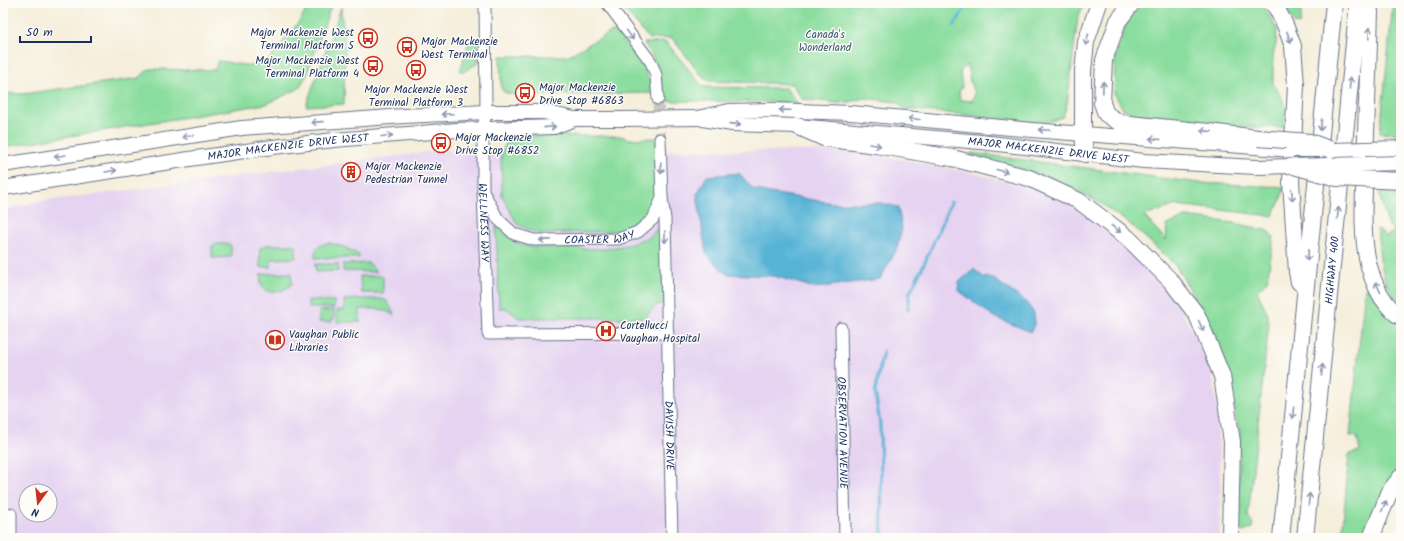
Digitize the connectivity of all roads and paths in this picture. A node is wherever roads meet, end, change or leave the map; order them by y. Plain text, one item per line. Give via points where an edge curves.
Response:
1 (485, 3) edge
2 (607, 3) edge
3 (1099, 3) edge
4 (1132, 3) edge
5 (1272, 3) edge
6 (1334, 3) edge
7 (1358, 3) edge
8 (1368, 3) edge
9 (658, 99) tunnel mouth
10 (486, 112) junction
11 (697, 118) junction
12 (574, 119) junction
13 (796, 126) junction
14 (483, 129) junction
15 (1083, 133) junction
16 (660, 139) tunnel mouth
17 (1401, 148) edge
18 (1331, 150) junction
19 (1085, 154) junction
20 (1401, 162) edge
21 (3, 165) edge
22 (1294, 166) junction
23 (1401, 181) edge
24 (3, 188) edge
25 (482, 191) junction
26 (662, 198) junction
27 (1303, 304) junction
28 (1401, 317) edge
29 (840, 328) dead end
30 (668, 333) junction
31 (1401, 477) edge
32 (3, 513) edge
33 (10, 538) edge
34 (672, 538) edge
35 (845, 538) edge
36 (1230, 538) edge
37 (1281, 538) edge
38 (1305, 538) edge
39 (1371, 538) edge

1 - 10 street, WELLNESS WAY
2 -> 9 street via 651,62 656,76
3 -> 15 highway via 1086,42
18 -> 4 highway, bridge via 1310,142 1120,123 1106,114 1102,103 1104,60 1118,21
5 -> 27 highway via 1285,25 1293,46 1296,85 1291,182 1297,272
6 -> 27 highway
38 -> 7 highway, HIGHWAY 400
28 -> 8 highway via 1395,314 1382,298 1371,272 1366,246 1364,211 1370,12
10 - 12 main road, MAJOR MACKENZIE DRIVE WEST via 544,112
10 - 14 street, WELLNESS WAY
10 -> 21 main road, MAJOR MACKENZIE DRIVE WEST via 242,128
11 - 12 main road, MAJOR MACKENZIE DRIVE WEST, bridge
11 -> 13 main road, MAJOR MACKENZIE DRIVE WEST via 732,124
15 -> 11 main road, MAJOR MACKENZIE DRIVE WEST via 851,112 729,111
14 -> 12 main road, MAJOR MACKENZIE DRIVE WEST via 554,127
13 - 19 main road, MAJOR MACKENZIE DRIVE WEST
13 -> 36 highway via 824,138 952,158 1028,178 1079,201 1128,238 1171,281 1196,315 1222,376 1232,442
24 -> 14 main road, MAJOR MACKENZIE DRIVE WEST via 273,147
14 - 25 street, WELLNESS WAY
18 -> 15 main road, MAJOR MACKENZIE DRIVE WEST, bridge via 1292,150
15 - 19 highway
16 -> 26 street, COASTER WAY
17 - 18 main road, MAJOR MACKENZIE DRIVE WEST, bridge
19 - 22 main road, MAJOR MACKENZIE DRIVE WEST, bridge via 1144,161 1256,167
20 - 22 main road, MAJOR MACKENZIE DRIVE WEST, bridge
22 - 23 highway, bridge via 1337,178
26 -> 25 street, COASTER WAY via 653,219 638,232 618,239 534,240 514,234 498,219
25 - 30 street, WELLNESS WAY via 488,334
26 -> 30 street, DAVISH DRIVE via 665,219
27 -> 37 highway
29 - 35 street, OBSERVATION AVENUE
30 - 34 street, DAVISH DRIVE
39 -> 31 highway via 1390,491
32 - 33 street via 11,514

